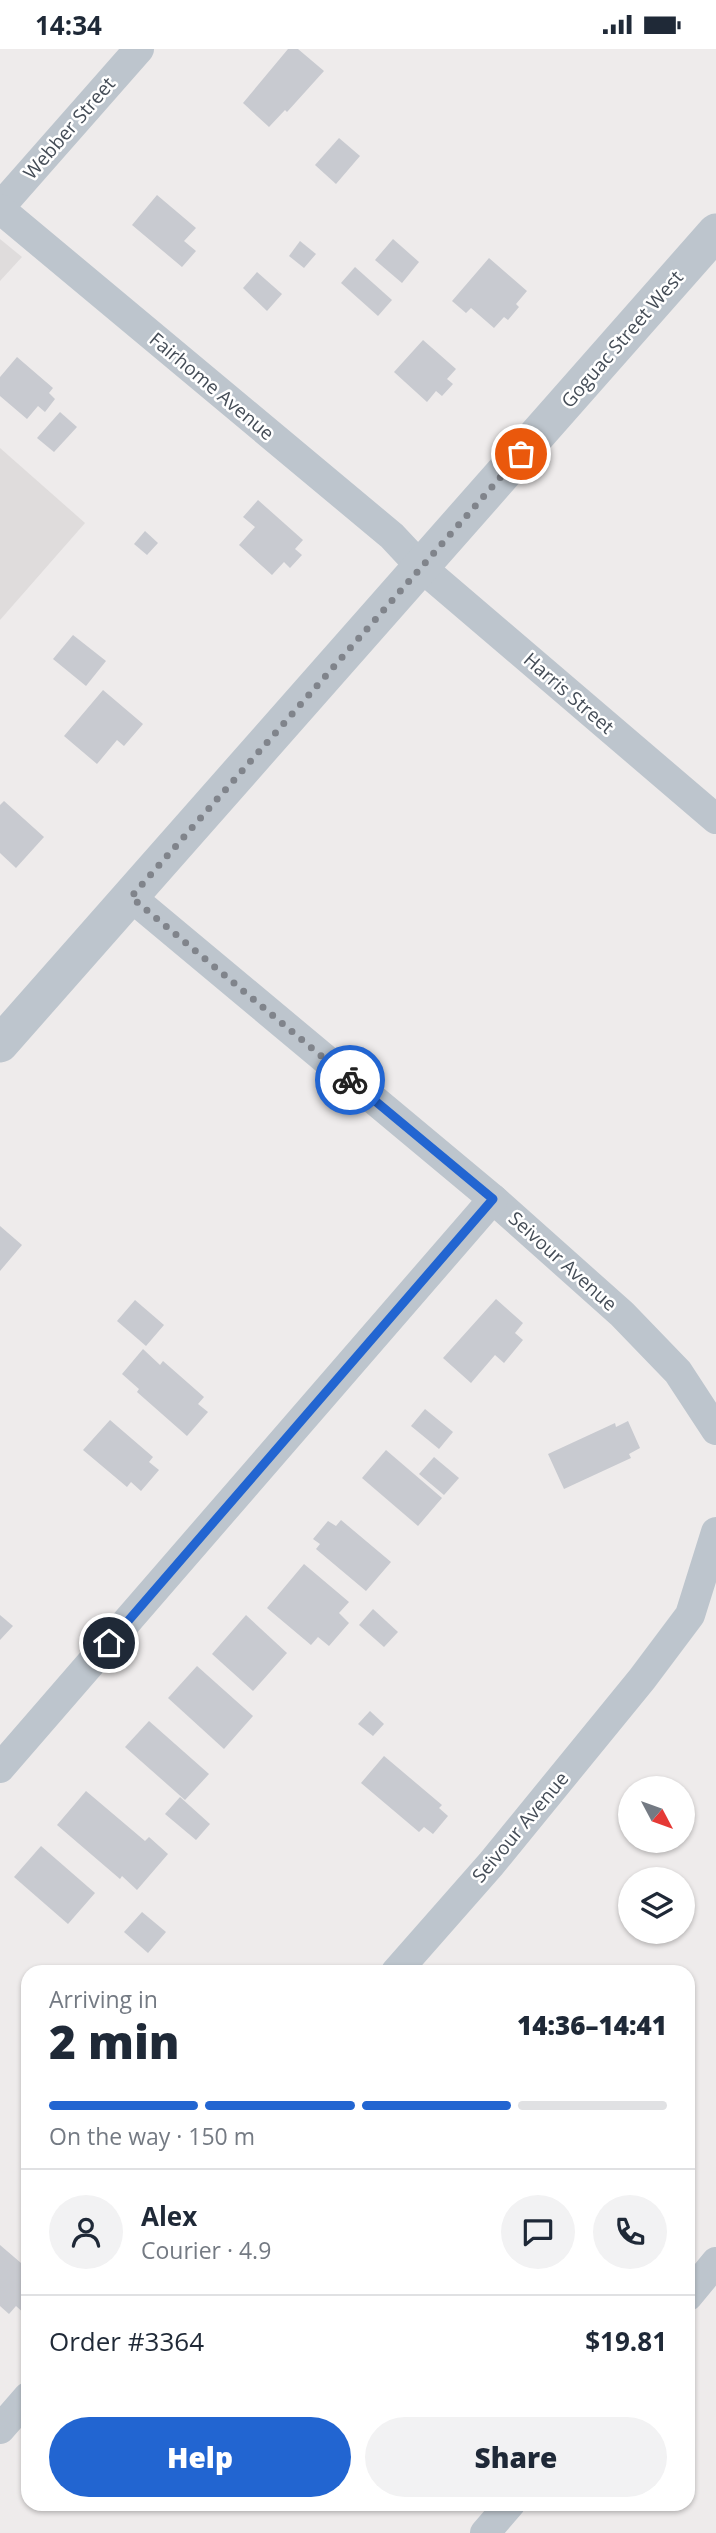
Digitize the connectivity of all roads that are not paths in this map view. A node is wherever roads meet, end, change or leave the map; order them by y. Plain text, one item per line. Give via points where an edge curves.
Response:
1 (138, 49) edge
2 (0, 208) edge
3 (715, 234) edge
4 (421, 567) junction
5 (716, 819) edge
6 (131, 897) junction
7 (0, 1044) edge
8 (493, 1199) junction
9 (716, 1430) edge
10 (716, 1532) edge
11 (0, 1769) edge
12 (402, 1965) edge
13 (716, 2262) edge
14 (695, 2288) edge
15 (21, 2405) edge
16 (0, 2429) edge
17 (504, 2511) edge
18 (485, 2533) edge

1 - 2 street, Webber Street
2 - 4 street, Fairhome Avenue via 392,536
3 - 4 street, Goguac Street West
4 - 5 street, Harris Street
4 - 6 street, Goguac Street West
6 - 7 street, Goguac Street West
6 - 8 street, Seivour Avenue
8 - 9 street, Seivour Avenue via 622,1314 678,1372
8 - 11 street
10 - 12 street, Seivour Avenue via 690,1615 500,1854
13 - 14 street
15 - 16 street
17 - 18 street

